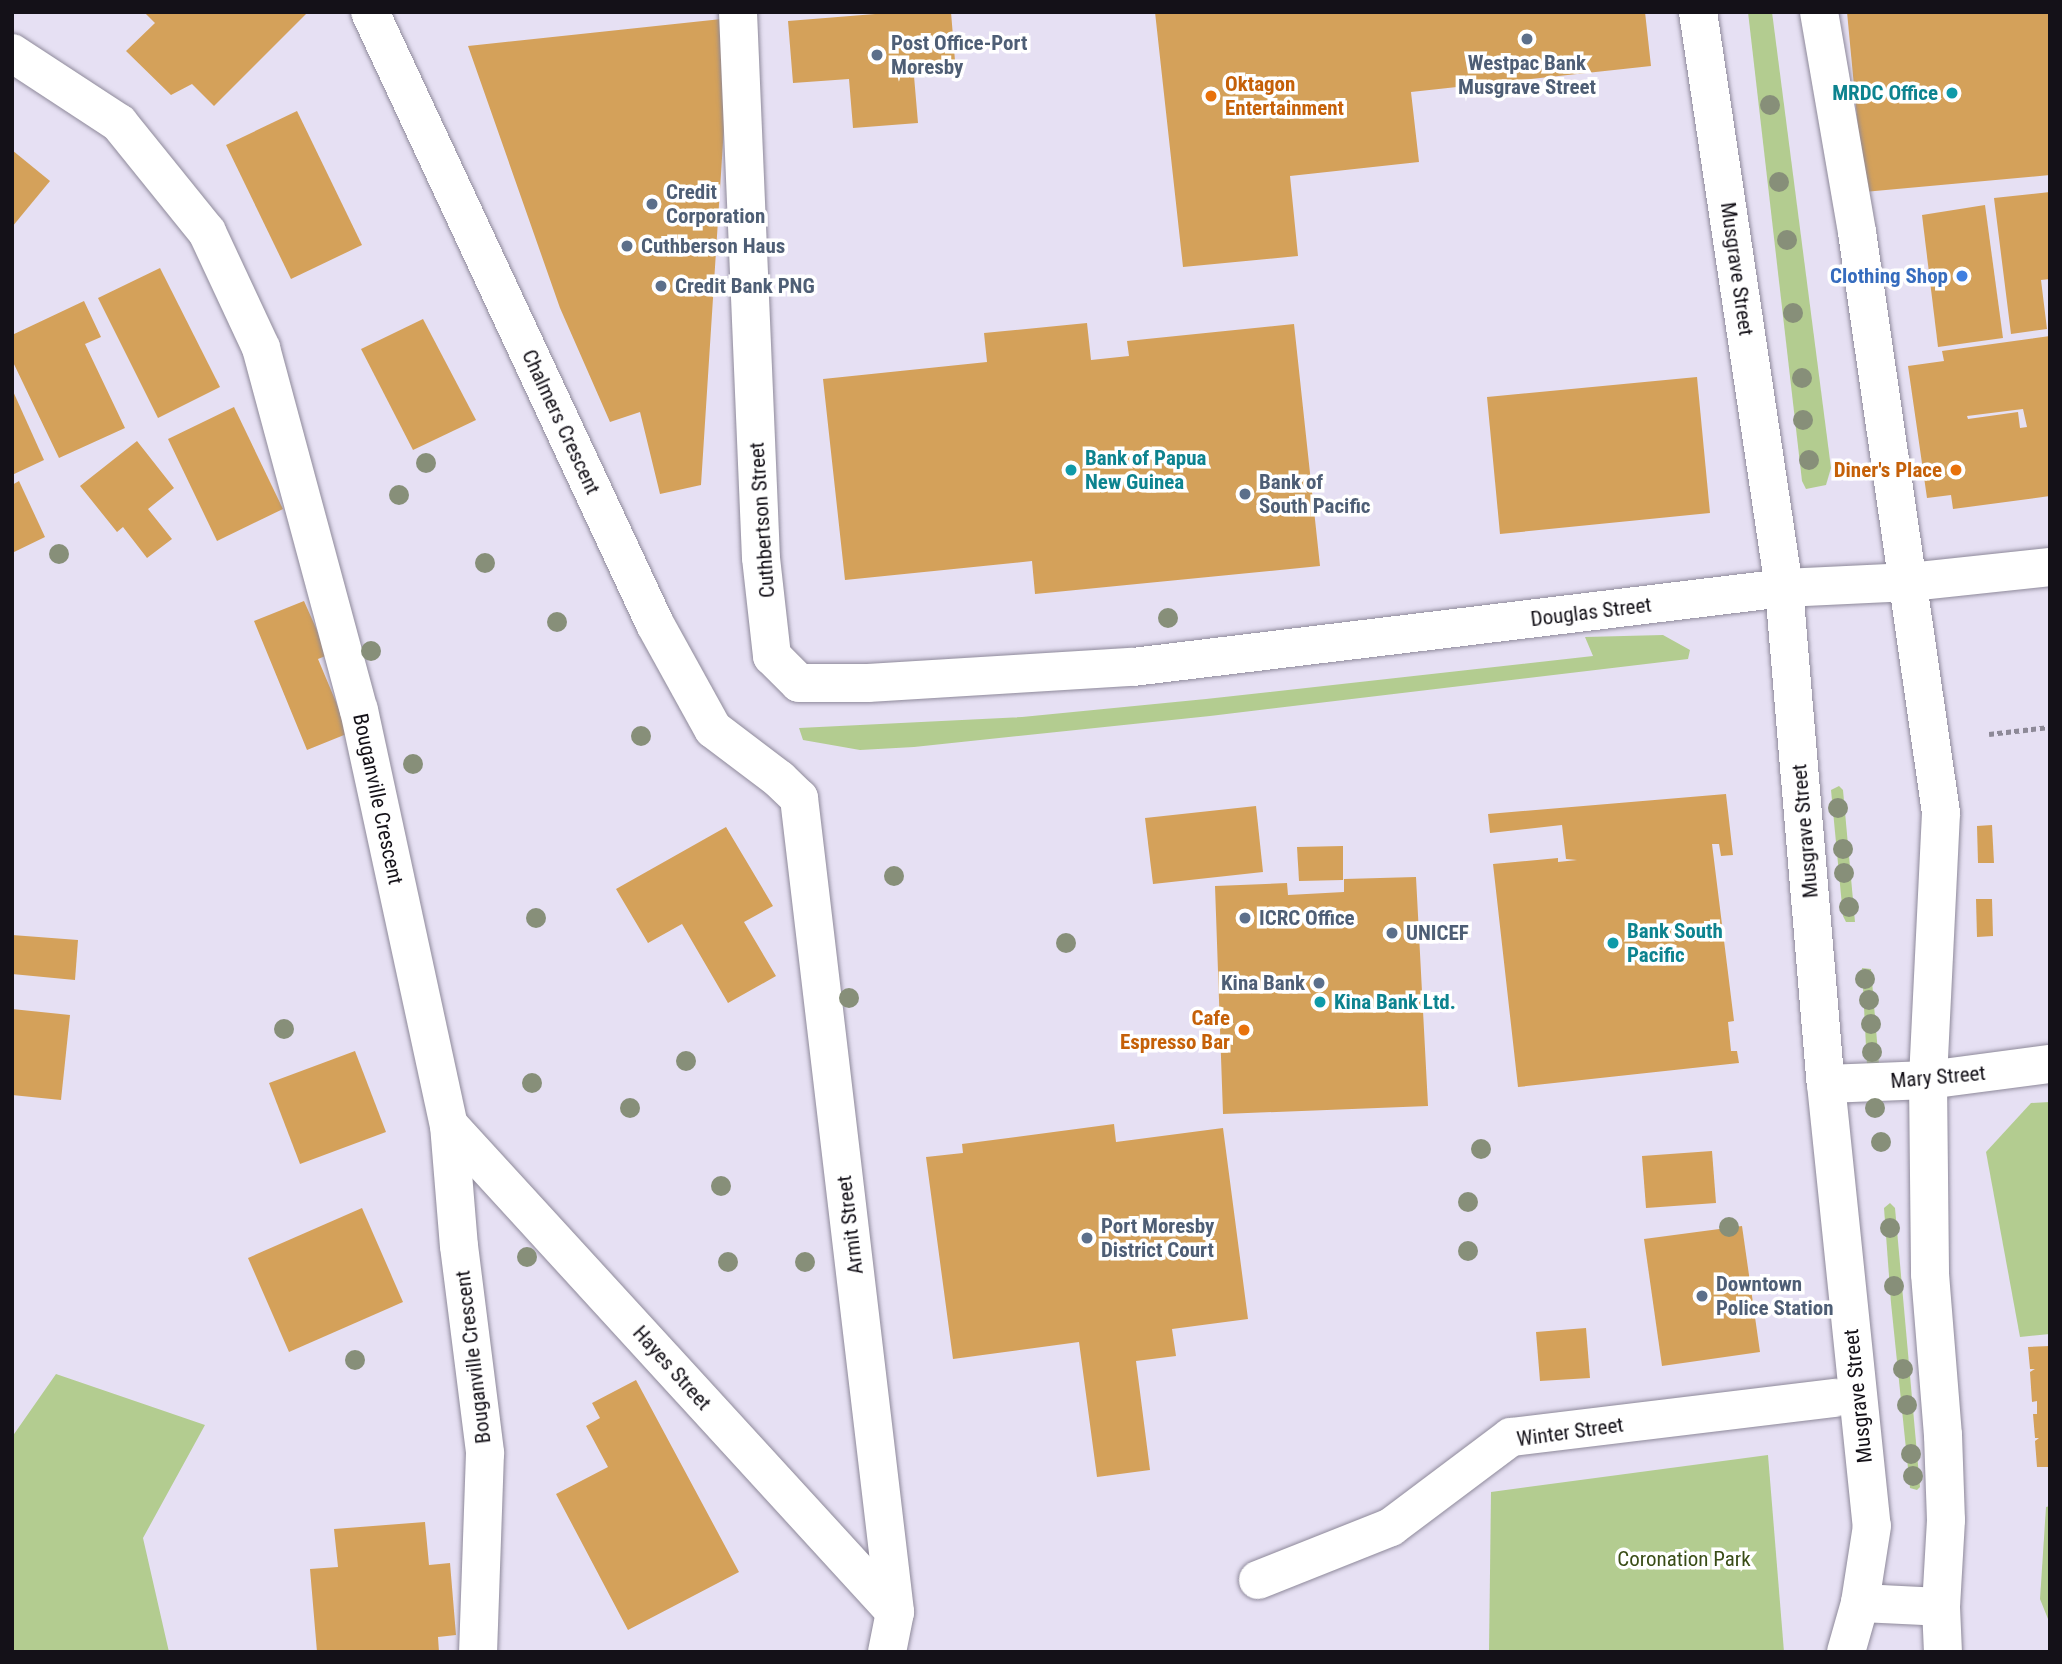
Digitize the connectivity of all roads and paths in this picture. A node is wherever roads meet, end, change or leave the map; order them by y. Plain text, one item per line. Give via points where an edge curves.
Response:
1 (370, 12) edge
2 (738, 12) edge
3 (1699, 12) edge
4 (1819, 12) edge
5 (12, 53) edge
6 (2050, 567) edge
7 (1910, 582) junction
8 (1784, 588) junction
9 (1133, 667) joint
10 (2050, 727) edge
11 (1989, 734) dead end
12 (799, 798) joint
13 (2050, 1064) edge
14 (1928, 1080) junction
15 (1826, 1084) junction
16 (449, 1125) junction
17 (1835, 1398) dead end
18 (1258, 1580) dead end
19 (1860, 1603) junction
20 (1941, 1607) junction
21 (895, 1612) junction
22 (478, 1652) edge
23 (887, 1652) edge
24 (1846, 1652) edge
25 (1942, 1652) edge

1 - 12 street, Chalmers Crescent via 656,624 713,729
2 - 9 street, Cuthbertson Street via 761,558 772,656 799,683
3 - 8 street, Musgrave Street
4 - 7 street
5 - 16 street, Bouganville Crescent via 119,123 207,232 261,348 359,710
6 - 7 street, Douglas Street
7 - 8 street, Douglas Street
7 - 14 street via 1941,813
8 - 9 street, Douglas Street
8 - 15 street, Musgrave Street
10 - 11 path
12 - 21 street, Armit Street
13 - 14 street, Mary Street
14 - 15 street, Mary Street
14 - 20 street via 1930,1274 1946,1520
15 - 19 street, Musgrave Street via 1871,1526
16 - 21 street, Hayes Street
16 - 22 street, Bouganville Crescent via 485,1453
17 - 18 street, Winter Street via 1511,1437 1391,1527
19 - 20 street
19 - 24 street, Musgrave Street
20 - 25 street
21 - 23 street, Armit Street

